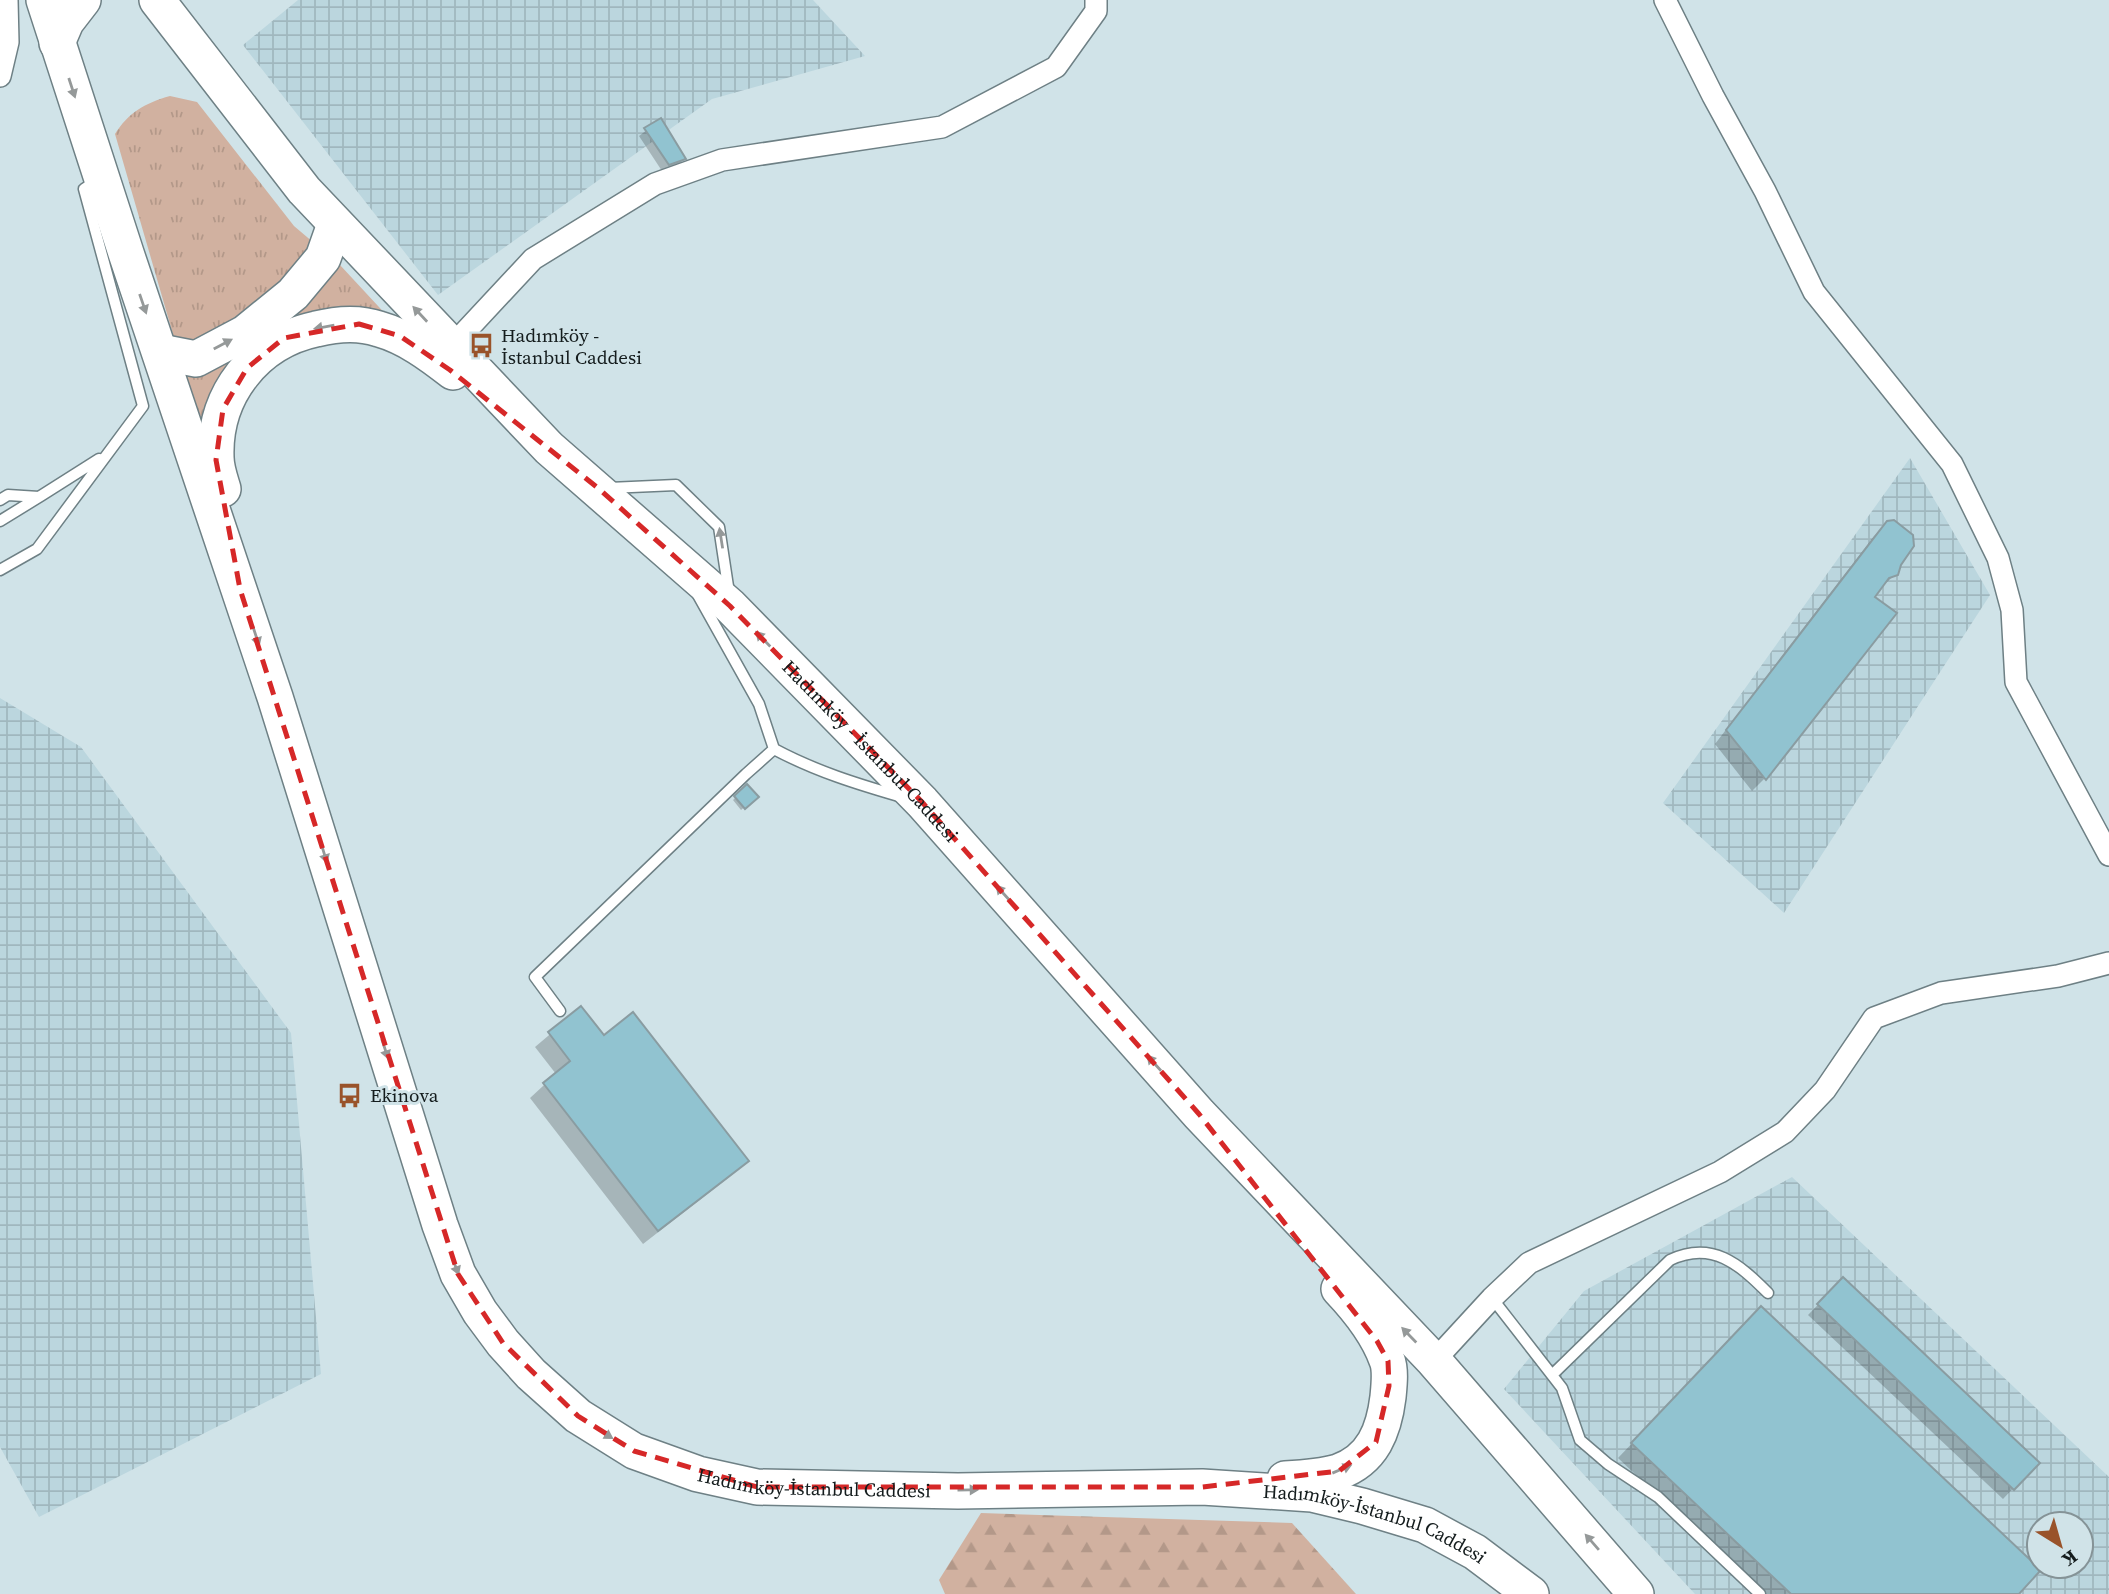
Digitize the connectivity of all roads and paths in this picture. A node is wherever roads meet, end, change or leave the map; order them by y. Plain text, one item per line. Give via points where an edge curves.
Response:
1 (7, 0) edge
2 (44, 0) edge
3 (83, 0) edge
4 (157, 0) edge
5 (1096, 0) edge
6 (1665, 0) edge
7 (57, 43) junction
8 (0, 76) edge
9 (101, 178) junction
10 (335, 224) junction
11 (451, 347) junction
12 (160, 352) junction
13 (549, 448) junction
14 (104, 456) junction
15 (598, 488) junction
16 (40, 497) junction
17 (0, 500) edge
18 (0, 521) edge
19 (676, 556) junction
20 (0, 570) edge
21 (240, 589) junction
22 (730, 606) junction
23 (774, 749) junction
24 (922, 802) junction
25 (2109, 855) edge
26 (2109, 963) edge
27 (560, 1011) dead end
28 (1199, 1114) junction
29 (1768, 1293) dead end
30 (1492, 1298) junction
31 (1434, 1362) junction
32 (1552, 1375) junction
33 (1202, 1487) junction
34 (1531, 1594) edge
35 (1636, 1594) edge
36 (1760, 1594) edge

1 - 8 street via 8,42
2 - 7 main road
3 - 7 main road
4 - 10 main road, Hadımköy - İstanbul Caddesi
5 - 11 street via 1096,10 1056,67 942,127 722,160 655,184 533,260
6 - 25 street via 1814,292 1952,464 1998,558 2012,610 2016,682
7 -> 9 main road
9 -> 12 main road
9 - 14 lane via 84,189 143,405
11 -> 10 main road, Hadımköy - İstanbul Caddesi
12 -> 10 main road via 196,359 245,333 301,285 323,258
11 - 13 main road, Hadımköy - İstanbul Caddesi
12 - 21 main road
13 - 15 main road, Hadımköy - İstanbul Caddesi
13 -> 21 main road via 400,336 349,325 284,338 247,368 223,409 217,435 216,460 236,542
14 - 16 lane
14 - 20 lane via 37,549
15 - 19 main road, Hadımköy - İstanbul Caddesi
22 -> 15 lane via 719,527 676,485
16 - 17 lane via 8,495
16 - 18 lane
19 - 22 main road, Hadımköy - İstanbul Caddesi
19 - 23 lane via 759,704
21 -> 33 main road, Hadımköy-İstanbul Caddesi via 458,1274 480,1312 531,1374 578,1416 634,1451 698,1474 757,1487 958,1491
24 -> 22 main road, Hadımköy - İstanbul Caddesi
23 - 24 lane via 840,779
23 - 27 lane via 535,977
28 -> 24 main road, Hadımköy - İstanbul Caddesi
26 - 30 street via 2058,976 1941,993 1874,1018 1825,1090 1785,1132 1720,1172 1529,1263
31 -> 28 main road
33 -> 28 main road via 1319,1476 1350,1466 1381,1433 1389,1386 1388,1361 1363,1320 1290,1234
29 - 32 lane via 1728,1259 1705,1252 1684,1254 1670,1260
30 - 31 street
30 - 32 lane
35 -> 31 main road
32 - 36 lane via 1562,1388 1580,1440 1658,1497
33 - 34 main road, Hadımköy-İstanbul Caddesi via 1312,1494 1425,1525 1475,1552

